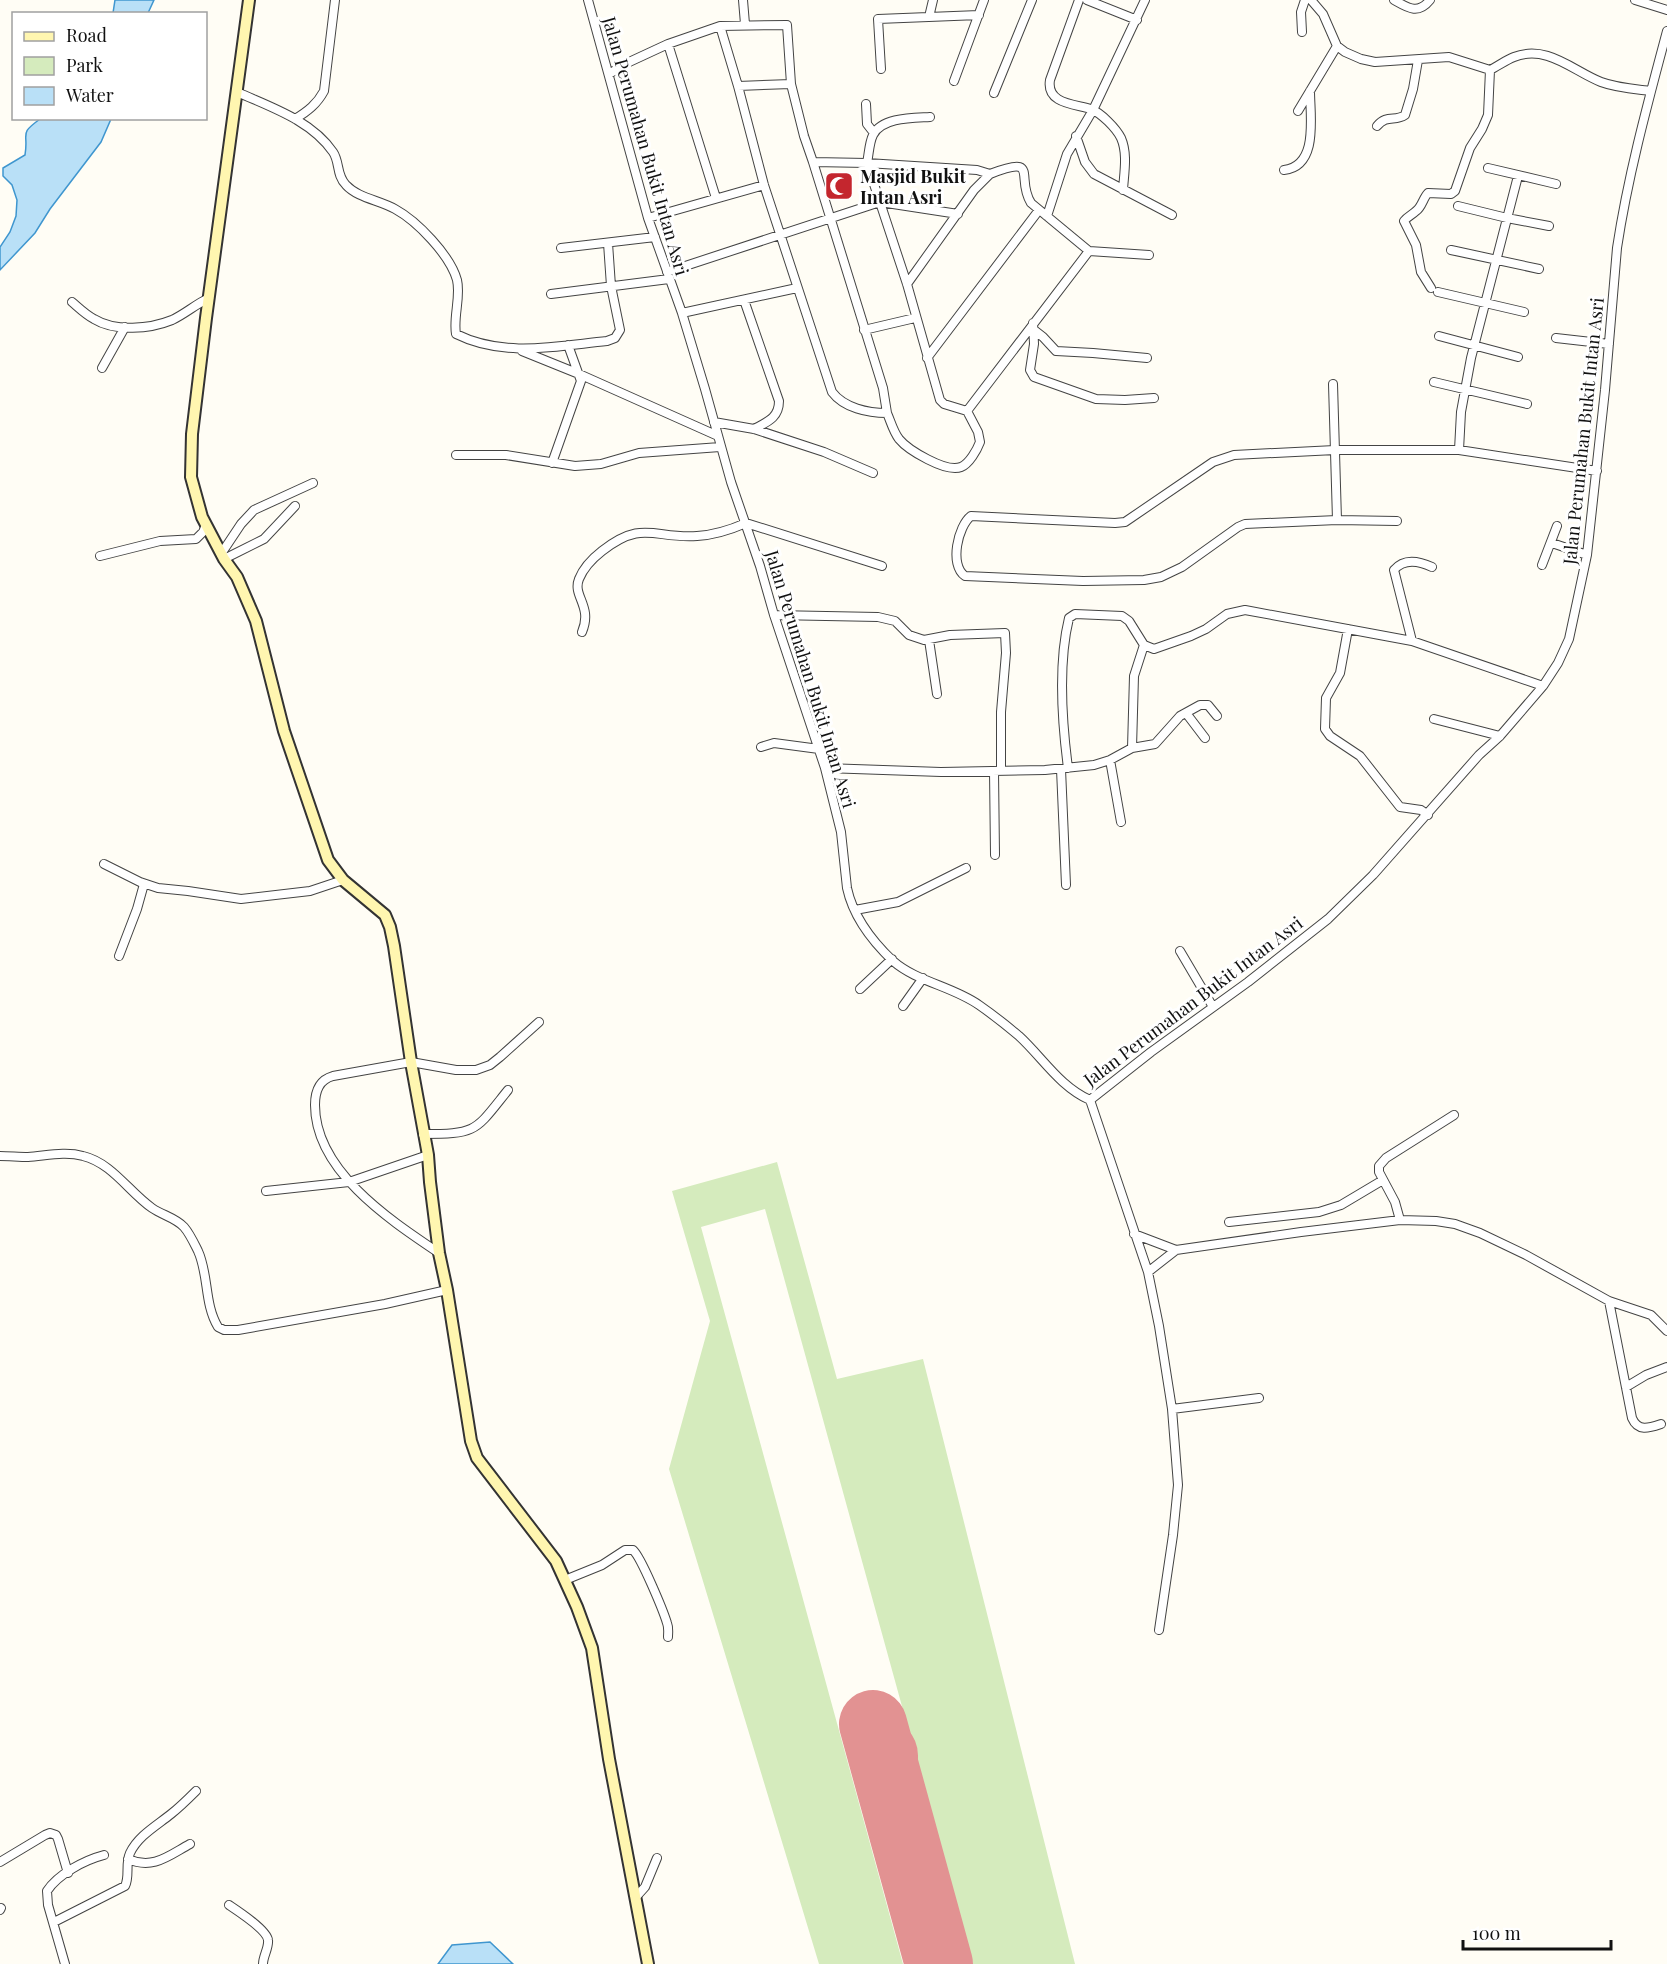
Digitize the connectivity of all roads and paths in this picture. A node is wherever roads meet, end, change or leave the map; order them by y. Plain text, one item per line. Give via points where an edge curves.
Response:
1 (249, 0) edge
2 (335, 0) edge
3 (588, 0) edge
4 (743, 0) edge
5 (933, 0) edge
6 (984, 0) edge
7 (1032, 0) edge
8 (1079, 0) edge
9 (1087, 0) edge
10 (1145, 0) edge
11 (1305, 0) edge
12 (1311, 0) edge
13 (1394, 0) edge
14 (1430, 0) edge
15 (1635, 0) edge
16 (1648, 2) edge
17 (1667, 10) edge
18 (979, 15) junction
19 (929, 17) junction
20 (1137, 20) junction
21 (745, 24) junction
22 (720, 26) junction
23 (1667, 31) edge
24 (1302, 32) dead end
25 (668, 44) junction
26 (1337, 46) junction
27 (1418, 60) junction
28 (881, 69) dead end
29 (1490, 70) junction
30 (609, 74) junction
31 (954, 81) dead end
32 (791, 84) junction
33 (738, 86) junction
34 (1310, 91) junction
35 (1651, 91) junction
36 (237, 92) junction
37 (994, 93) dead end
38 (866, 104) dead end
39 (1093, 110) junction
40 (1298, 111) dead end
41 (930, 117) dead end
42 (295, 119) junction
43 (1377, 126) dead end
44 (874, 133) junction
45 (1076, 136) junction
46 (813, 162) junction
47 (867, 163) junction
48 (1488, 168) dead end
49 (1284, 170) dead end
50 (990, 174) junction
51 (1518, 176) junction
52 (1556, 184) dead end
53 (764, 185) junction
54 (1123, 190) junction
55 (716, 198) junction
56 (880, 202) junction
57 (1458, 206) dead end
58 (1039, 210) junction
59 (958, 214) junction
60 (1172, 214) dead end
61 (1047, 216) junction
62 (648, 218) junction
63 (830, 218) junction
64 (1507, 219) junction
65 (1549, 226) dead end
66 (780, 236) junction
67 (655, 237) junction
68 (608, 243) junction
69 (561, 248) dead end
70 (1451, 250) dead end
71 (1089, 251) junction
72 (1149, 255) dead end
73 (1496, 260) junction
74 (1539, 269) dead end
75 (668, 275) junction
76 (907, 284) junction
77 (611, 286) junction
78 (797, 288) junction
79 (551, 294) dead end
80 (209, 298) junction
81 (744, 300) junction
82 (72, 302) dead end
83 (1485, 303) junction
84 (1524, 312) dead end
85 (682, 313) junction
86 (915, 318) junction
87 (1034, 326) junction
88 (125, 327) junction
89 (864, 330) junction
90 (1439, 336) dead end
91 (1556, 338) dead end
92 (1609, 344) junction
93 (568, 345) junction
94 (1474, 346) junction
95 (515, 348) junction
96 (1518, 357) dead end
97 (927, 358) junction
98 (1147, 358) dead end
99 (102, 368) dead end
100 (579, 374) junction
101 (1434, 382) dead end
102 (1333, 384) dead end
103 (1464, 390) junction
104 (1154, 398) dead end
105 (1527, 404) dead end
106 (967, 411) junction
107 (887, 413) junction
108 (714, 422) junction
109 (754, 429) junction
110 (718, 436) junction
111 (720, 447) junction
112 (1335, 450) junction
113 (1459, 450) junction
114 (456, 455) dead end
115 (552, 463) junction
116 (1597, 471) junction
117 (873, 473) dead end
118 (313, 483) dead end
119 (296, 506) dead end
120 (1337, 520) junction
121 (1397, 520) dead end
122 (746, 523) junction
123 (206, 525) junction
124 (1557, 526) dead end
125 (1552, 543) junction
126 (1587, 555) junction
127 (100, 556) dead end
128 (223, 556) junction
129 (1542, 565) dead end
130 (882, 566) dead end
131 (1432, 567) dead end
132 (774, 615) junction
133 (1348, 629) junction
134 (582, 632) dead end
135 (928, 640) junction
136 (1412, 641) junction
137 (1144, 645) junction
138 (1544, 686) junction
139 (937, 694) dead end
140 (1186, 713) junction
141 (1217, 716) dead end
142 (1434, 719) dead end
143 (1500, 736) junction
144 (1205, 738) dead end
145 (761, 747) dead end
146 (1132, 748) junction
147 (819, 749) junction
148 (1110, 760) junction
149 (825, 768) junction
150 (1065, 769) junction
151 (998, 771) junction
152 (1428, 815) junction
153 (1121, 822) dead end
154 (995, 855) dead end
155 (104, 864) dead end
156 (966, 867) dead end
157 (343, 880) junction
158 (144, 884) junction
159 (1066, 885) dead end
160 (855, 910) junction
161 (1180, 951) dead end
162 (119, 957) dead end
163 (892, 959) junction
164 (923, 978) junction
165 (860, 989) dead end
166 (903, 1006) dead end
167 (1213, 1007) junction
168 (539, 1022) dead end
169 (411, 1062) junction
170 (508, 1090) dead end
171 (1090, 1100) junction
172 (1454, 1115) dead end
173 (423, 1134) junction
174 (428, 1155) junction
175 (0, 1156) edge
176 (1383, 1180) junction
177 (349, 1182) junction
178 (266, 1191) dead end
179 (1299, 1215) junction
180 (1400, 1220) junction
181 (1228, 1222) dead end
182 (1301, 1232) junction
183 (1134, 1234) junction
184 (1176, 1250) junction
185 (439, 1253) junction
186 (1148, 1272) junction
187 (447, 1290) junction
188 (1609, 1301) junction
189 (1667, 1331) edge
190 (1667, 1367) edge
191 (1626, 1387) junction
192 (1258, 1398) dead end
193 (1172, 1409) junction
194 (1661, 1424) dead end
195 (565, 1580) junction
196 (1159, 1630) dead end
197 (668, 1638) dead end
198 (196, 1791) dead end
199 (190, 1844) dead end
200 (104, 1855) dead end
201 (657, 1858) dead end
202 (128, 1859) junction
203 (0, 1862) edge
204 (68, 1873) junction
205 (636, 1897) junction
206 (229, 1905) dead end
207 (54, 1922) junction
208 (65, 1964) edge
209 (263, 1964) edge
210 (648, 1964) edge

1 - 36 street
2 - 42 street via 324,91 311,109
3 - 30 street, Jalan Perumahan Bukit Intan Asri
4 - 21 street
5 - 19 street
6 - 18 street
7 - 37 street
8 - 39 street via 1049,85 1056,98
9 - 20 street
10 - 20 street
11 - 24 street
12 - 26 street via 1323,14
13 - 14 street via 1417,9
15 - 16 street
16 - 17 street
18 - 19 street
18 - 31 street
19 - 28 street via 878,20
20 - 39 street
21 - 22 street
21 - 32 street via 787,25
22 - 25 street
22 - 33 street
23 - 35 street, Jalan Perumahan Bukit Intan Asri
25 - 30 street
25 - 55 street
26 - 27 street via 1368,61
26 - 34 street
27 - 29 street via 1449,57
27 - 43 street via 1404,116 1384,119
29 - 35 street via 1514,57 1541,54 1604,83
29 - 83 street via 1488,115 1470,148 1455,191 1428,193 1418,210 1404,221 1416,244 1421,272 1435,290
30 - 62 street, Jalan Perumahan Bukit Intan Asri
32 - 33 street
32 - 46 street
33 - 53 street
34 - 40 street
34 - 49 street via 1309,147 1296,167
35 - 92 street, Jalan Perumahan Bukit Intan Asri via 1618,237
36 - 42 street
36 - 80 street
38 - 44 street via 867,124
39 - 45 street
39 - 54 street via 1121,139
41 - 44 street via 894,121
42 - 95 street via 325,142 335,155 339,176 347,186 394,208 431,239 457,281 456,334 490,346
44 - 47 street
45 - 54 street via 1089,169
45 - 61 street
46 - 47 street
46 - 63 street
47 - 50 street
47 - 56 street
48 - 51 street
50 - 58 street via 1015,165 1020,167 1026,177 1028,198
50 - 59 street
51 - 52 street
51 - 64 street
53 - 55 street
53 - 66 street
54 - 60 street
55 - 62 street
56 - 59 street
56 - 63 street
56 - 76 street
57 - 64 street
58 - 61 street
58 - 97 street
59 - 76 street
61 - 71 street
62 - 67 street, Jalan Perumahan Bukit Intan Asri
63 - 66 street
63 - 89 street
64 - 65 street
64 - 73 street
66 - 75 street
66 - 78 street
67 - 68 street
67 - 75 street, Jalan Perumahan Bukit Intan Asri
68 - 69 street
68 - 77 street
70 - 73 street
71 - 72 street
71 - 87 street
73 - 74 street
73 - 83 street
75 - 77 street
75 - 85 street, Jalan Perumahan Bukit Intan Asri
76 - 86 street
77 - 79 street
77 - 93 street via 620,330 617,336 607,341
78 - 81 street
78 - 107 street via 835,397 874,413
80 - 88 street via 155,326
80 - 123 street via 190,477
81 - 85 street
81 - 109 street via 779,401 775,417
82 - 88 street via 94,320
83 - 84 street
83 - 94 street
85 - 108 street, Jalan Perumahan Bukit Intan Asri
86 - 89 street
86 - 97 street
87 - 98 street via 1056,351
87 - 104 street via 1030,370 1036,378 1096,399
87 - 106 street
88 - 99 street
89 - 107 street
90 - 94 street
91 - 92 street
92 - 116 street, Jalan Perumahan Bukit Intan Asri
93 - 95 street
93 - 100 street
94 - 96 street
94 - 103 street
95 - 100 street
97 - 106 street via 941,401
100 - 110 street
100 - 115 street via 580,384
101 - 103 street
102 - 112 street
103 - 105 street
103 - 113 street
106 - 107 street via 980,442 964,465 955,468 908,447 895,432
108 - 109 street
108 - 110 street, Jalan Perumahan Bukit Intan Asri
109 - 117 street
110 - 111 street, Jalan Perumahan Bukit Intan Asri
111 - 115 street via 639,453 586,466
111 - 122 street, Jalan Perumahan Bukit Intan Asri
112 - 113 street
112 - 120 street
112 - 120 street via 1224,457 1122,522 971,516 964,524 956,560 965,576 1144,580 1182,567 1245,524
113 - 116 street
114 - 115 street via 506,455
116 - 126 street, Jalan Perumahan Bukit Intan Asri
118 - 128 street via 254,510
119 - 128 street via 264,539
120 - 121 street
122 - 130 street
122 - 132 street, Jalan Perumahan Bukit Intan Asri
122 - 134 street via 729,531 699,536 631,534 610,545 594,558 578,582 586,614
123 - 127 street via 196,539 160,541
123 - 128 street
124 - 125 street
125 - 126 street
125 - 129 street
126 - 138 street, Jalan Perumahan Bukit Intan Asri via 1569,639
128 - 157 street via 256,621 284,731 328,860
131 - 136 street via 1419,561 1401,564 1394,570
132 - 135 street via 878,616 895,621 914,638
132 - 147 street, Jalan Perumahan Bukit Intan Asri
133 - 136 street
133 - 137 street via 1245,610 1227,614 1173,644 1157,649
133 - 152 street via 1340,673 1326,698 1325,729 1360,756 1400,807
135 - 139 street
135 - 151 street via 1005,633
136 - 138 street
137 - 146 street via 1134,676
137 - 150 street via 1122,616 1075,614 1069,618 1063,648
138 - 143 street, Jalan Perumahan Bukit Intan Asri
140 - 141 street via 1206,704
140 - 144 street
140 - 146 street via 1158,743
142 - 143 street
143 - 152 street, Jalan Perumahan Bukit Intan Asri
145 - 147 street via 774,743
146 - 148 street
147 - 149 street, Jalan Perumahan Bukit Intan Asri
148 - 150 street
148 - 153 street
149 - 151 street
149 - 160 street, Jalan Perumahan Bukit Intan Asri via 837,813 847,888
150 - 151 street
150 - 159 street
151 - 154 street
152 - 167 street, Jalan Perumahan Bukit Intan Asri via 1328,919
155 - 158 street
156 - 160 street via 898,902
157 - 158 street via 310,891 242,899
157 - 169 street via 385,915 390,927
158 - 162 street
160 - 163 street, Jalan Perumahan Bukit Intan Asri
161 - 167 street
163 - 164 street, Jalan Perumahan Bukit Intan Asri
163 - 165 street
164 - 166 street
164 - 171 street, Jalan Perumahan Bukit Intan Asri via 980,1005 1019,1036 1067,1086
167 - 171 street, Jalan Perumahan Bukit Intan Asri
168 - 169 street via 483,1069 468,1071
169 - 173 street
169 - 177 street via 343,1074 320,1083 315,1100 319,1132
170 - 173 street via 471,1130
171 - 183 street
172 - 176 street via 1382,1160 1378,1170
173 - 174 street
174 - 177 street
174 - 185 street
175 - 187 street via 67,1154 90,1158 107,1168 137,1197 183,1227 202,1260 211,1310 218,1327 224,1330 270,1325
176 - 179 street via 1341,1205
176 - 180 street
177 - 178 street
177 - 185 street via 388,1218
179 - 181 street
179 - 182 street
180 - 182 street
180 - 188 street via 1455,1224 1480,1233
182 - 184 street
183 - 184 street
183 - 186 street
184 - 186 street
185 - 187 street
186 - 193 street
187 - 195 street via 477,1458 556,1561
188 - 189 street via 1651,1315
188 - 191 street
190 - 191 street
191 - 194 street via 1635,1425 1646,1428
192 - 193 street
193 - 196 street via 1178,1485
195 - 197 street via 602,1565 625,1550 633,1550 667,1622
195 - 205 street via 592,1648
198 - 202 street via 143,1835
199 - 202 street via 152,1864
200 - 204 street
201 - 205 street via 645,1887
202 - 207 street via 125,1886
203 - 204 street via 52,1833 56,1834
204 - 207 street via 47,1891
205 - 210 street
206 - 209 street via 268,1938
207 - 208 street

